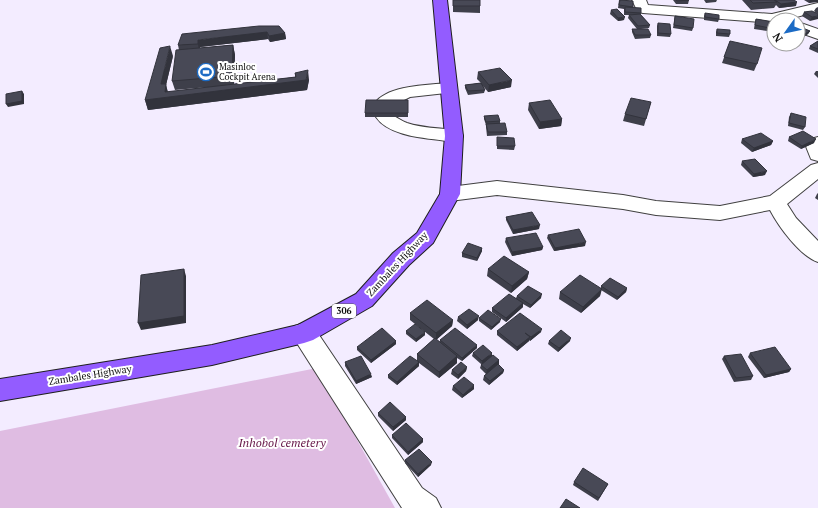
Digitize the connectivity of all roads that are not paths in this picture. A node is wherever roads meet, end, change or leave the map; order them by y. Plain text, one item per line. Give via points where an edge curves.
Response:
1 (440, 0) edge
2 (639, 0) edge
3 (818, 7) edge
4 (800, 12) edge
5 (766, 18) edge
6 (806, 30) edge
7 (818, 34) edge
8 (449, 88) junction
9 (454, 136) junction
10 (818, 143) edge
11 (818, 155) edge
12 (818, 169) edge
13 (450, 194) junction
14 (776, 202) junction
15 (788, 223) junction
16 (818, 241) edge
17 (818, 254) edge
18 (304, 333) junction
19 (0, 390) edge
20 (426, 508) edge

1 - 8 main road, Zambales Highway / 306
2 - 5 street via 643,9
3 - 4 street
6 - 7 street
8 - 9 main road, Zambales Highway / 306
8 - 9 street via 404,93 392,97 385,110 392,124 407,129
9 - 13 main road, Zambales Highway / 306
10 - 11 street via 814,144
12 - 14 street
13 - 14 street via 497,188 656,208 720,213
13 - 18 main road, Zambales Highway / 306 via 425,238 401,259 364,300
14 - 15 street
15 - 16 street
15 - 17 street
18 - 19 main road, Zambales Highway / 306 via 212,356
18 - 20 street via 412,498

